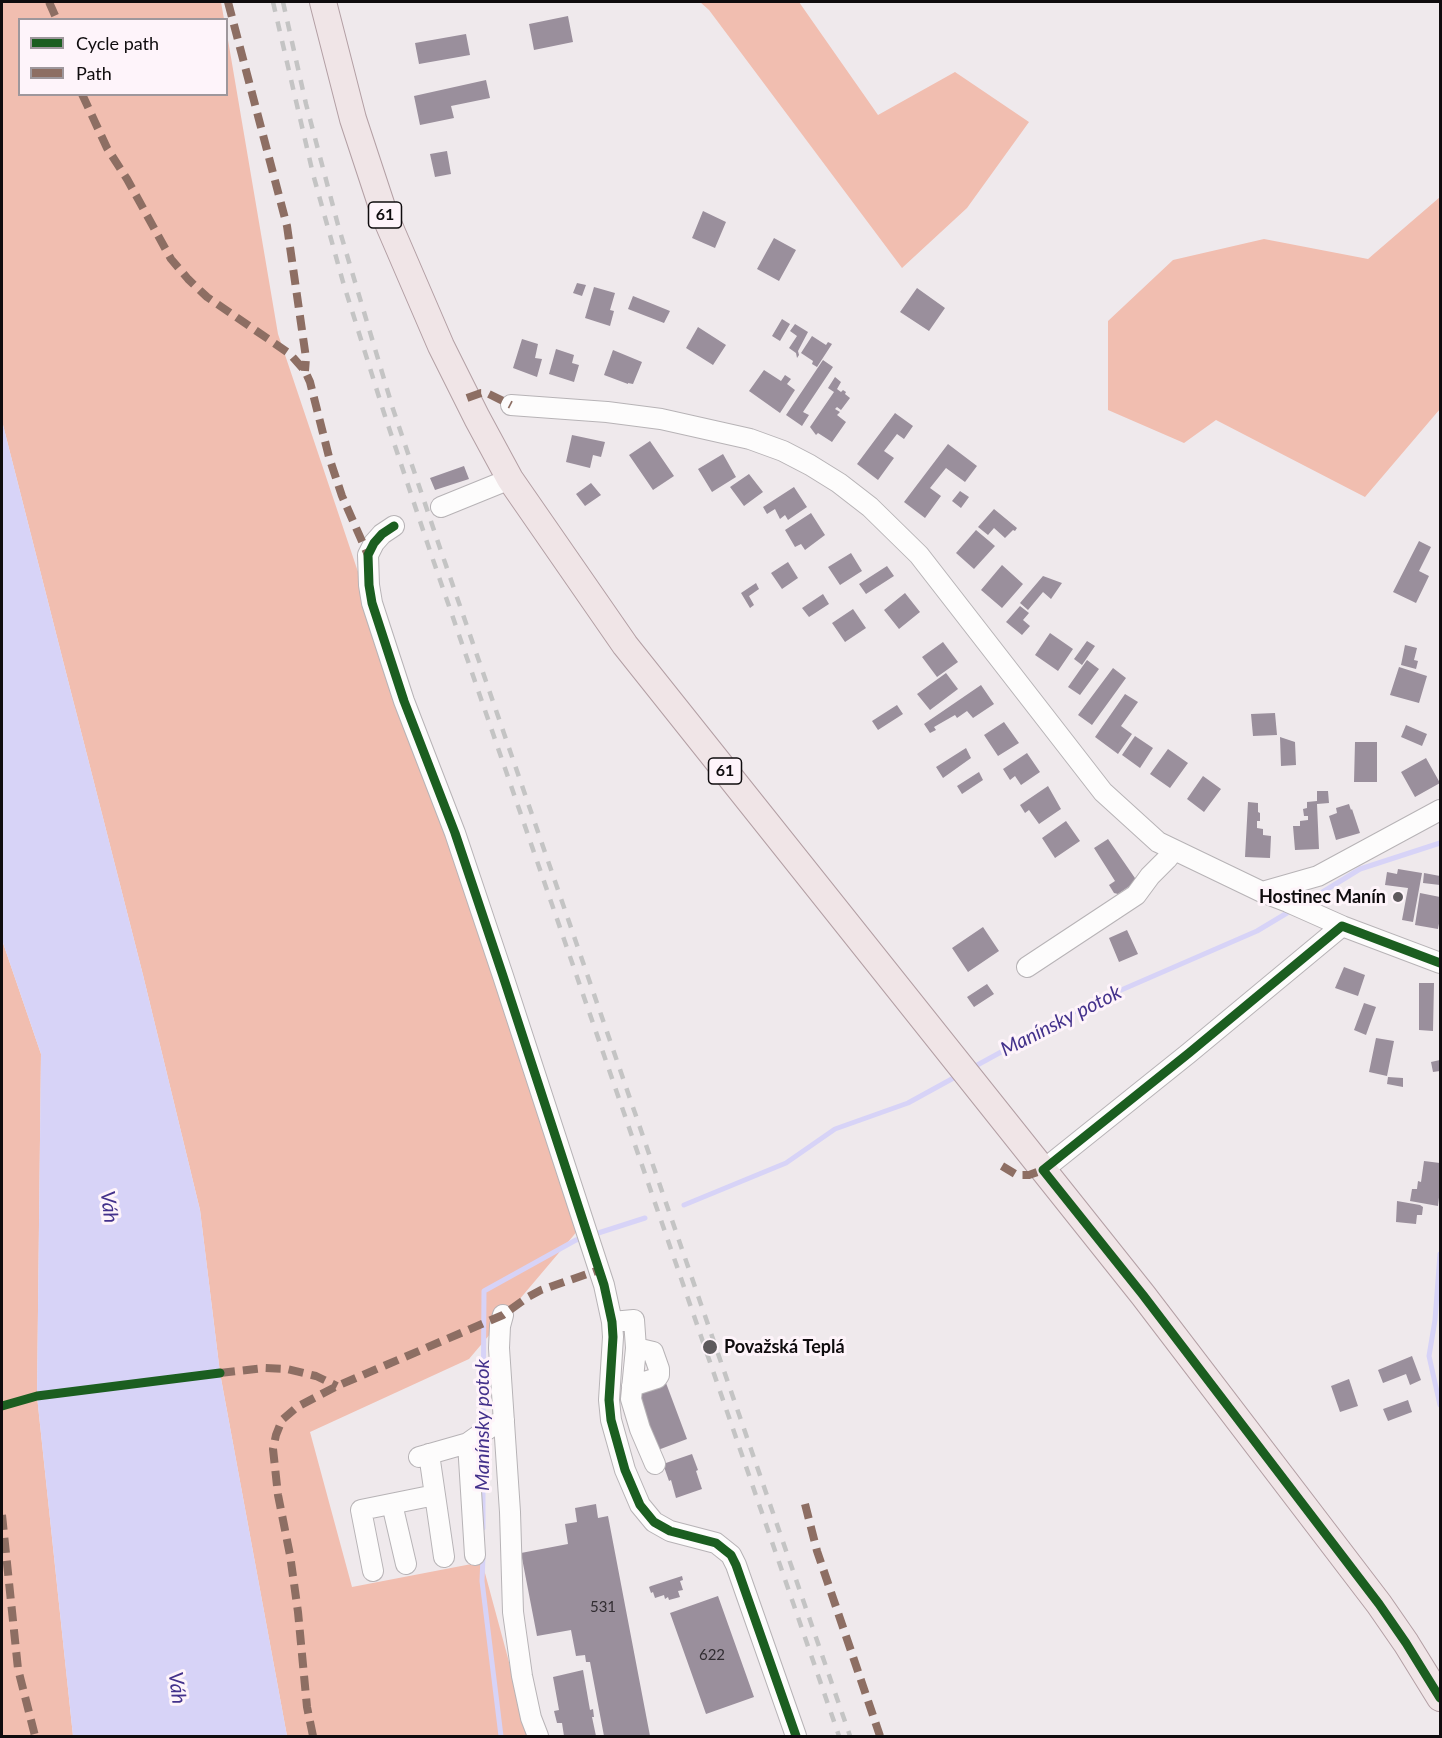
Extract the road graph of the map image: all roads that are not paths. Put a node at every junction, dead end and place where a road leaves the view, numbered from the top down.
1 (322, 2) edge
2 (511, 405) dead end
3 (510, 479) junction
4 (441, 507) dead end
5 (394, 526) dead end
6 (1440, 810) edge
7 (1174, 849) junction
8 (1262, 892) junction
9 (1342, 926) junction
10 (1440, 963) edge
11 (1027, 967) dead end
12 (1043, 1170) junction
13 (503, 1315) dead end
14 (612, 1322) junction
15 (504, 1420) junction
16 (468, 1443) junction
17 (655, 1464) dead end
18 (435, 1495) junction
19 (392, 1504) junction
20 (475, 1555) dead end
21 (444, 1557) dead end
22 (406, 1564) dead end
23 (374, 1571) dead end
24 (1440, 1698) edge
25 (538, 1737) edge
26 (796, 1737) edge

1 - 3 main road, 61
2 - 7 street
3 - 4 street
3 - 12 main road, 61
5 - 14 street
6 - 8 street
7 - 8 street
7 - 11 street
8 - 9 street
9 - 10 street
9 - 12 street
12 - 24 main road, 61
13 - 15 street
14 - 17 street
14 - 26 street
15 - 16 street
15 - 25 street
16 - 18 street
16 - 20 street
18 - 19 street
18 - 21 street
19 - 22 street
19 - 23 street

